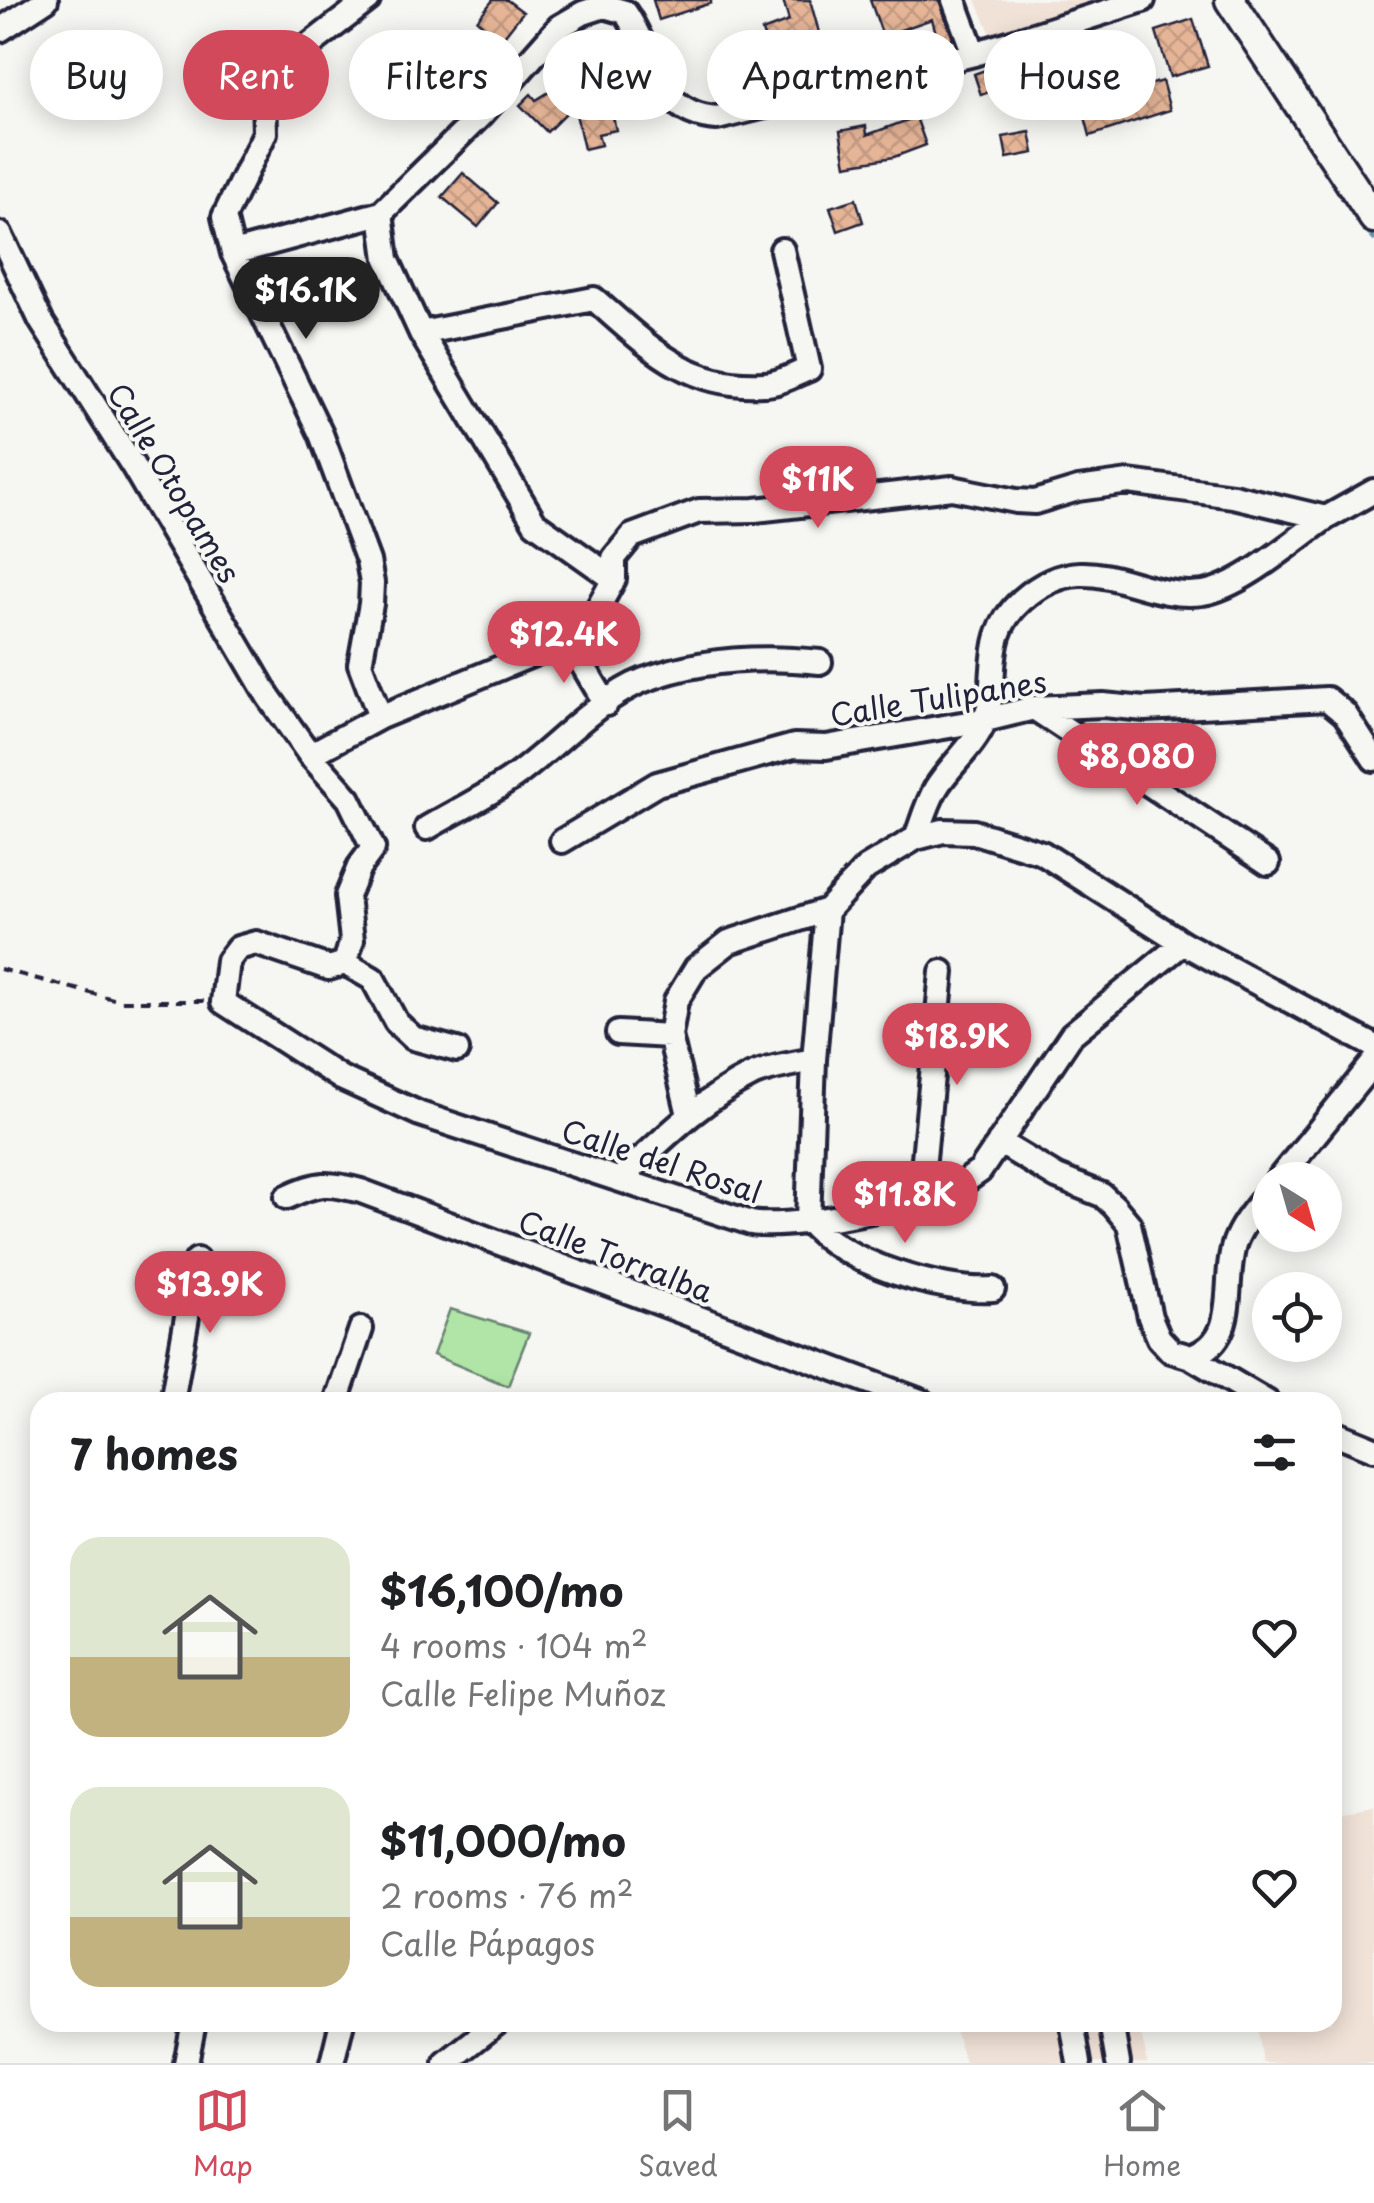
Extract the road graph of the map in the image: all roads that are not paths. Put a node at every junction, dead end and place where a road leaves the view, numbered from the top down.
1 (46, 0) edge
2 (368, 0) edge
3 (954, 0) edge
4 (1143, 0) edge
5 (1230, 0) edge
6 (0, 30) edge
7 (974, 54) junction
8 (380, 213) junction
9 (1373, 216) edge
10 (0, 234) edge
11 (782, 250) dead end
12 (234, 254) junction
13 (421, 333) junction
14 (1374, 491) edge
15 (1326, 518) junction
16 (614, 579) junction
17 (568, 640) junction
18 (820, 662) dead end
19 (606, 704) junction
20 (1034, 708) junction
21 (380, 717) junction
22 (985, 720) junction
23 (310, 755) junction
24 (1374, 759) edge
25 (427, 828) dead end
26 (916, 838) junction
27 (562, 841) dead end
28 (1268, 862) dead end
29 (827, 910) junction
30 (1183, 943) junction
31 (345, 963) junction
32 (942, 972) dead end
33 (618, 1033) dead end
34 (670, 1036) junction
35 (1374, 1046) edge
36 (457, 1050) dead end
37 (814, 1060) junction
38 (1374, 1062) edge
39 (689, 1115) junction
40 (999, 1142) junction
41 (1293, 1162) edge
42 (621, 1178) junction
43 (287, 1196) dead end
44 (920, 1200) junction
45 (1252, 1217) edge
46 (808, 1220) junction
47 (197, 1260) dead end
48 (993, 1289) dead end
49 (362, 1329) dead end
50 (1191, 1358) junction
51 (174, 1392) edge
52 (340, 1392) edge
53 (896, 1392) edge
54 (1250, 1392) edge
55 (1342, 1436) edge
56 (1374, 1449) edge
57 (192, 2032) edge
58 (340, 2032) edge
59 (485, 2032) edge
60 (1074, 2032) edge
61 (1113, 2032) edge
62 (186, 2063) edge
63 (332, 2063) edge
64 (446, 2063) edge
65 (1079, 2063) edge
66 (1118, 2063) edge

1 - 6 street
2 - 12 street
3 - 7 street
4 - 7 street
5 - 9 street
7 - 8 street
8 - 12 street
8 - 13 street
10 - 23 street, Calle Otopames
11 - 13 street
12 - 21 street
13 - 16 street
14 - 15 street
15 - 16 street
15 - 22 street
16 - 17 street
17 - 19 street
17 - 21 street
18 - 19 street
19 - 25 street
20 - 22 street, Calle Tulipanes
20 - 24 street, Calle Tulipanes
20 - 28 street
21 - 23 street
22 - 26 street
22 - 27 street, Calle Tulipanes
23 - 31 street, Calle Otopames
26 - 29 street
26 - 30 street
29 - 34 street
29 - 37 street
30 - 35 street
30 - 40 street, Calle del Rosal
31 - 36 street
31 - 42 street, Calle del Rosal
32 - 44 street
33 - 34 street
34 - 39 street
37 - 39 street
37 - 46 street
38 - 41 street
39 - 42 street
40 - 44 street, Calle del Rosal
40 - 50 street
42 - 46 street, Calle del Rosal
43 - 53 street, Calle Torralba
44 - 46 street, Calle del Rosal
45 - 50 street
46 - 48 street
47 - 51 street
49 - 52 street
50 - 54 street
55 - 56 street
57 - 62 street
58 - 63 street
59 - 64 street
60 - 65 street
61 - 66 street

